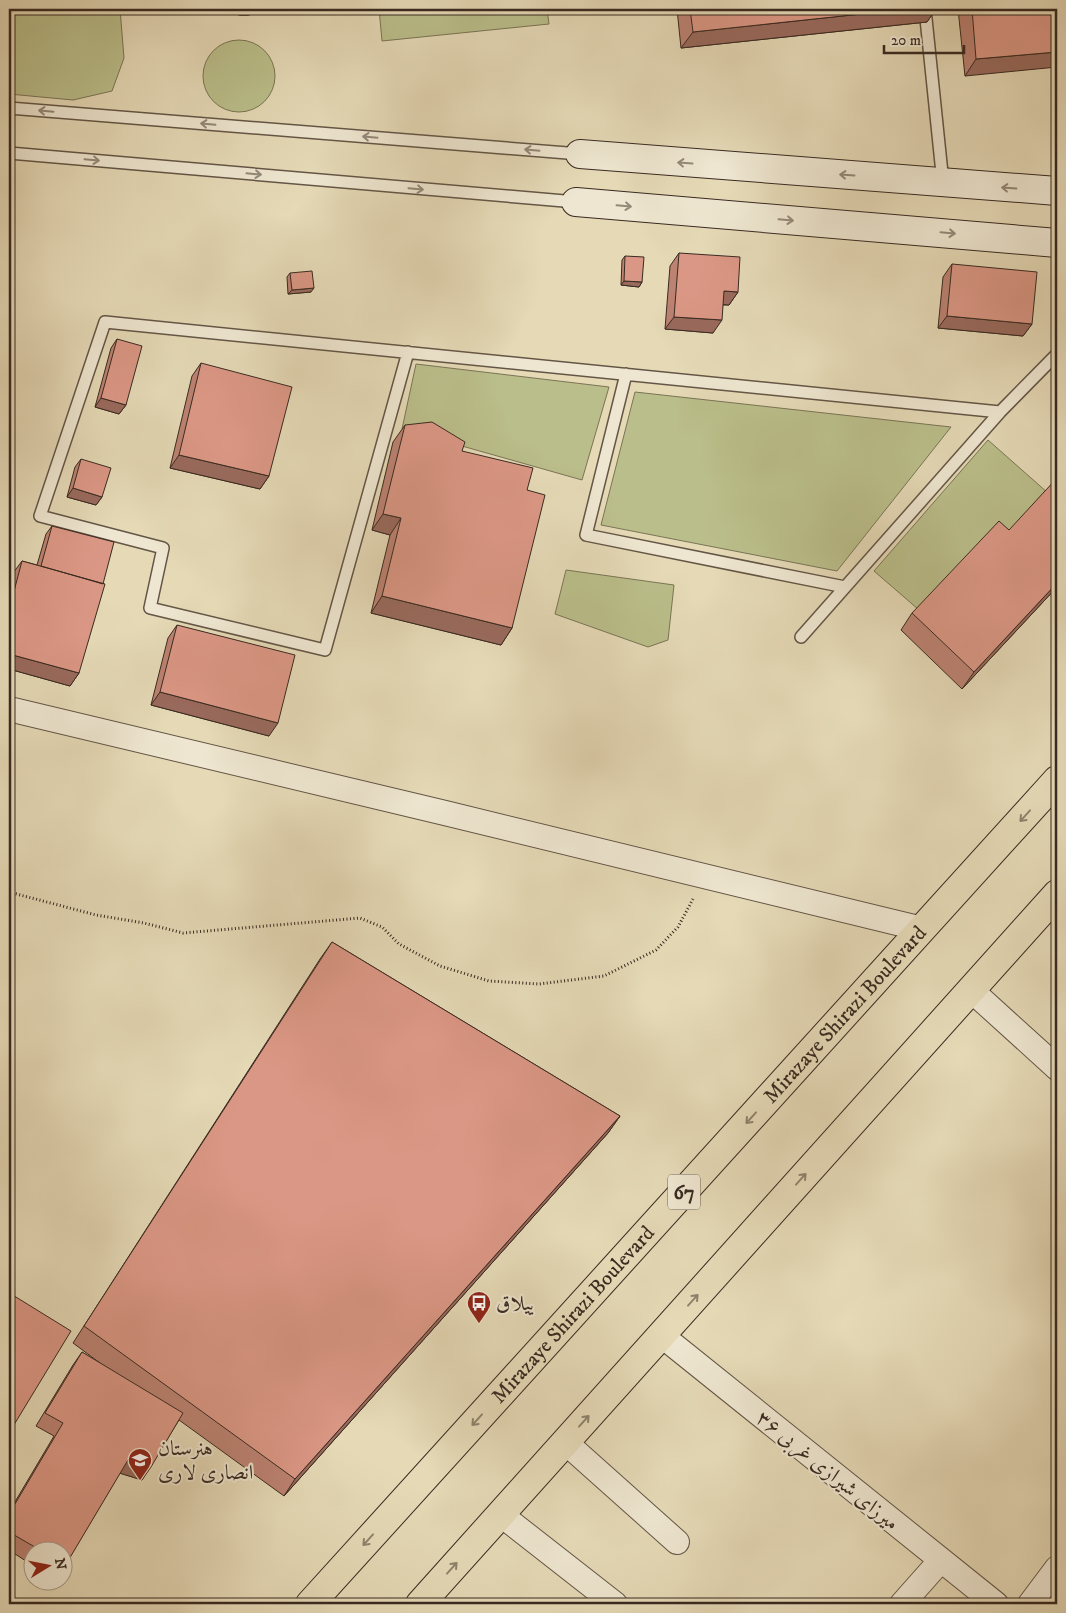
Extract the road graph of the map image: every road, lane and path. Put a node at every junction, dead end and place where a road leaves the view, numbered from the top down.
1 (241, 9) edge
2 (247, 9) edge
3 (926, 9) edge
4 (9, 108) edge
5 (9, 153) edge
6 (580, 154) joint
7 (943, 182) junction
8 (1057, 192) edge
9 (576, 202) joint
10 (1057, 242) edge
11 (408, 352) junction
12 (1057, 354) edge
13 (626, 374) junction
14 (1000, 412) junction
15 (845, 587) junction
16 (801, 637) dead end
17 (9, 709) edge
18 (1057, 780) edge
19 (705, 876) junction
20 (9, 892) edge
21 (1057, 894) edge
22 (922, 929) junction
23 (971, 990) junction
24 (1057, 1068) edge
25 (661, 1335) junction
26 (565, 1442) junction
27 (500, 1514) junction
28 (677, 1542) dead end
29 (941, 1560) junction
30 (1057, 1568) edge
31 (310, 1604) edge
32 (420, 1604) edge
33 (615, 1604) edge
34 (902, 1604) edge
35 (996, 1604) edge
36 (1030, 1604) edge

1 - 2 lane
3 - 7 lane
6 -> 4 lane
5 -> 9 lane
7 -> 6 street
8 -> 7 street
9 -> 10 street
11 - 11 lane
11 - 13 lane
12 - 14 lane
13 - 14 lane
13 - 15 lane
14 - 15 lane
15 - 16 lane
17 - 19 street
18 -> 22 main road, Mirazaye Shirazi Boulevard / 67
19 - 20 path
19 - 22 street
21 - 23 main road
22 -> 31 main road, Mirazaye Shirazi Boulevard / 67
23 - 24 street
25 -> 23 main road
26 -> 25 main road
25 - 29 street, میرزای شیرازی غربی ۳۶
26 - 27 main road
26 - 28 street
32 -> 27 main road
27 - 33 street
29 - 34 street
29 - 35 street, میرزای شیرازی غربی ۳۶
30 - 36 street

